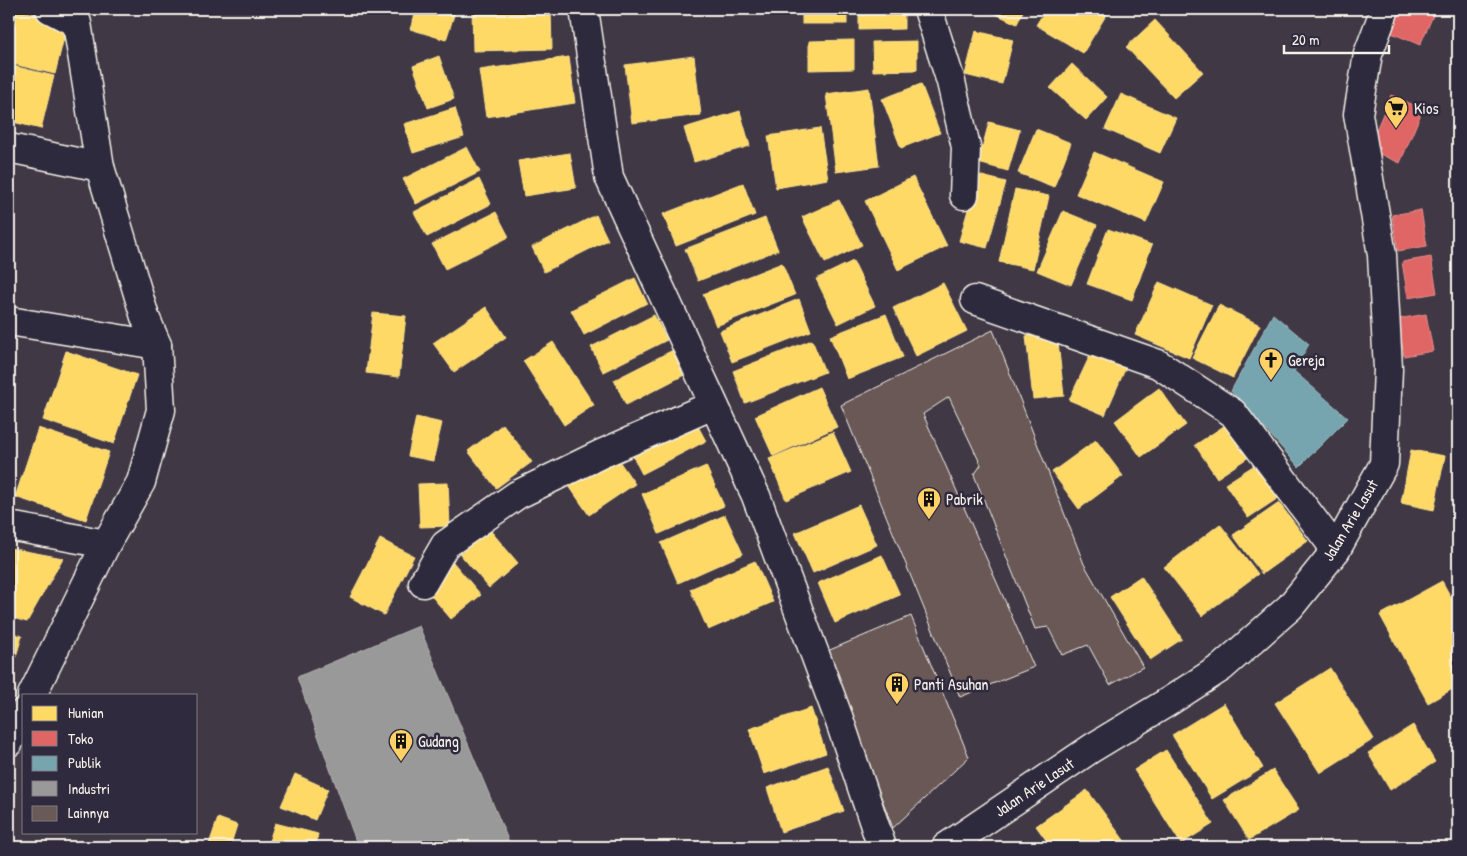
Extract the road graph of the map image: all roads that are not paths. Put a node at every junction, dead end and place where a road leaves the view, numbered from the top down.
1 (50, 9) edge
2 (584, 9) edge
3 (928, 9) edge
4 (1386, 9) edge
5 (9, 148) edge
6 (100, 168) junction
7 (964, 195) dead end
8 (975, 300) dead end
9 (9, 321) edge
10 (157, 345) junction
11 (713, 405) junction
12 (9, 526) edge
13 (106, 544) junction
14 (1336, 550) junction
15 (423, 582) dead end
16 (32, 694) edge
17 (882, 847) edge
18 (946, 847) edge

1 - 6 street
2 - 11 street
3 - 7 street
4 - 14 street, Jalan Arie Lasut
5 - 6 street
6 - 10 street
8 - 14 street
9 - 10 street
10 - 13 street
11 - 15 street
11 - 17 street
12 - 13 street
13 - 16 street
14 - 18 street, Jalan Arie Lasut

